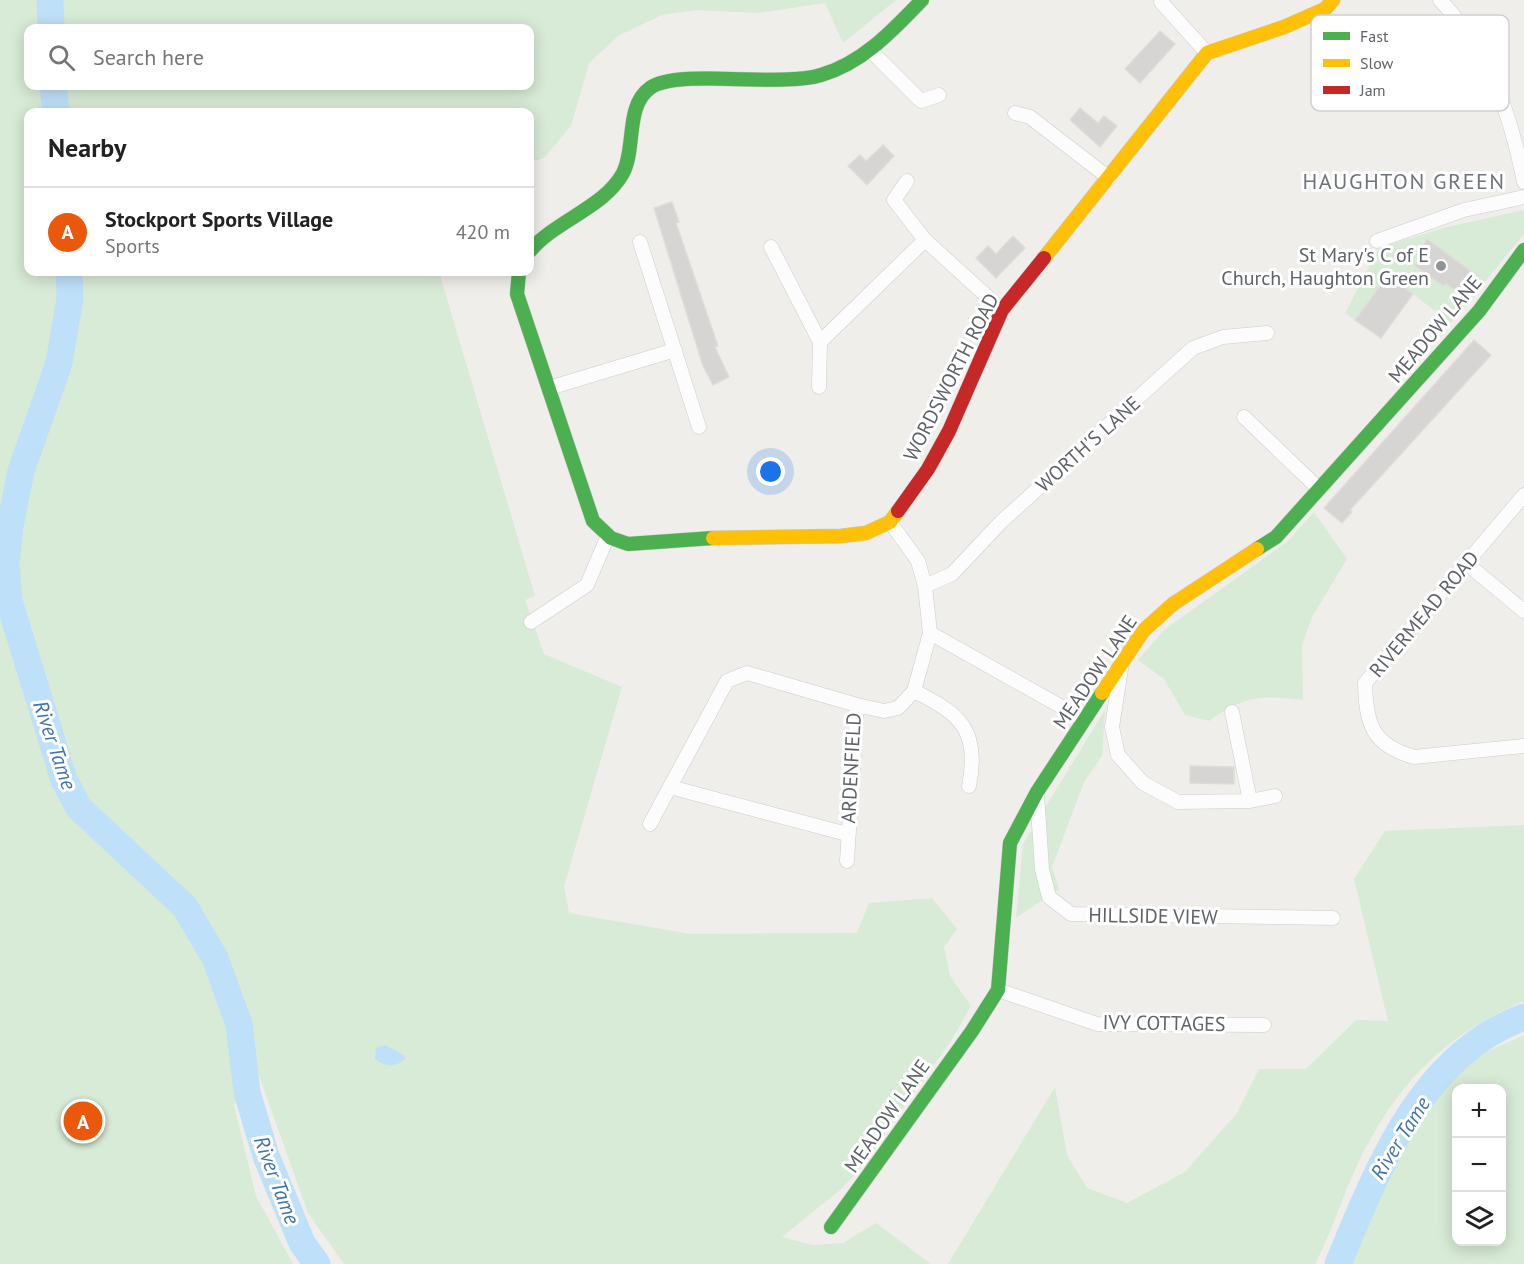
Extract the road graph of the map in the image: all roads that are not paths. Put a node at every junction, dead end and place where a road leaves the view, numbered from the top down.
1 (922, 0) edge
2 (1334, 0) edge
3 (1440, 0) edge
4 (1161, 2) dead end
5 (1311, 15) edge
6 (1311, 15) edge
7 (1455, 15) edge
8 (870, 50) junction
9 (1207, 53) junction
10 (939, 95) dead end
11 (1507, 111) edge
12 (1015, 113) dead end
13 (1109, 178) junction
14 (907, 181) dead end
15 (1524, 182) edge
16 (1524, 197) edge
17 (925, 240) junction
18 (640, 242) dead end
19 (1377, 242) dead end
20 (534, 244) edge
21 (771, 247) dead end
22 (1524, 250) edge
23 (519, 276) edge
24 (1002, 310) junction
25 (1267, 333) dead end
26 (820, 342) junction
27 (675, 350) junction
28 (819, 387) dead end
29 (549, 388) junction
30 (1244, 417) dead end
31 (699, 427) dead end
32 (1319, 489) junction
33 (1524, 495) edge
34 (890, 522) junction
35 (607, 538) junction
36 (1466, 563) junction
37 (925, 586) junction
38 (1524, 610) edge
39 (531, 622) dead end
40 (930, 633) junction
41 (1120, 664) junction
42 (914, 691) junction
43 (857, 705) junction
44 (1232, 712) dead end
45 (1086, 720) junction
46 (1524, 746) edge
47 (969, 786) dead end
48 (670, 787) junction
49 (1037, 792) junction
50 (1275, 796) dead end
51 (1250, 801) junction
52 (650, 824) dead end
53 (847, 834) junction
54 (847, 861) dead end
55 (1333, 918) dead end
56 (998, 990) junction
57 (1264, 1025) dead end
58 (831, 1227) dead end

1 - 8 street
2 - 5 street
3 - 7 street
4 - 9 street
6 - 9 street
8 - 10 street
8 - 20 street
9 - 13 street, WORDSWORTH ROAD
11 - 15 street
12 - 13 street
13 - 24 street, WORDSWORTH ROAD
14 - 17 street
16 - 19 street
17 - 24 street
17 - 26 street
18 - 27 street
21 - 26 street
22 - 32 street, MEADOW LANE
23 - 29 street
24 - 34 street, WORDSWORTH ROAD
25 - 37 street, WORTH'S LANE
26 - 28 street
27 - 29 street
27 - 31 street
29 - 35 street
30 - 32 street
32 - 41 street, MEADOW LANE
33 - 36 street, RIVERMEAD ROAD
34 - 35 street
34 - 37 street
35 - 39 street
36 - 38 street
36 - 46 street, RIVERMEAD ROAD
37 - 40 street
40 - 42 street
40 - 45 street
41 - 45 street, MEADOW LANE
41 - 51 street
42 - 43 street
42 - 47 street
43 - 48 street, ARDENFIELD
43 - 53 street, ARDENFIELD
44 - 51 street
45 - 49 street, MEADOW LANE
48 - 52 street, ARDENFIELD
48 - 53 street, ARDENFIELD
49 - 55 street, HILLSIDE VIEW
49 - 56 street, MEADOW LANE
50 - 51 street
53 - 54 street, ARDENFIELD
56 - 57 street, IVY COTTAGES
56 - 58 street, MEADOW LANE

